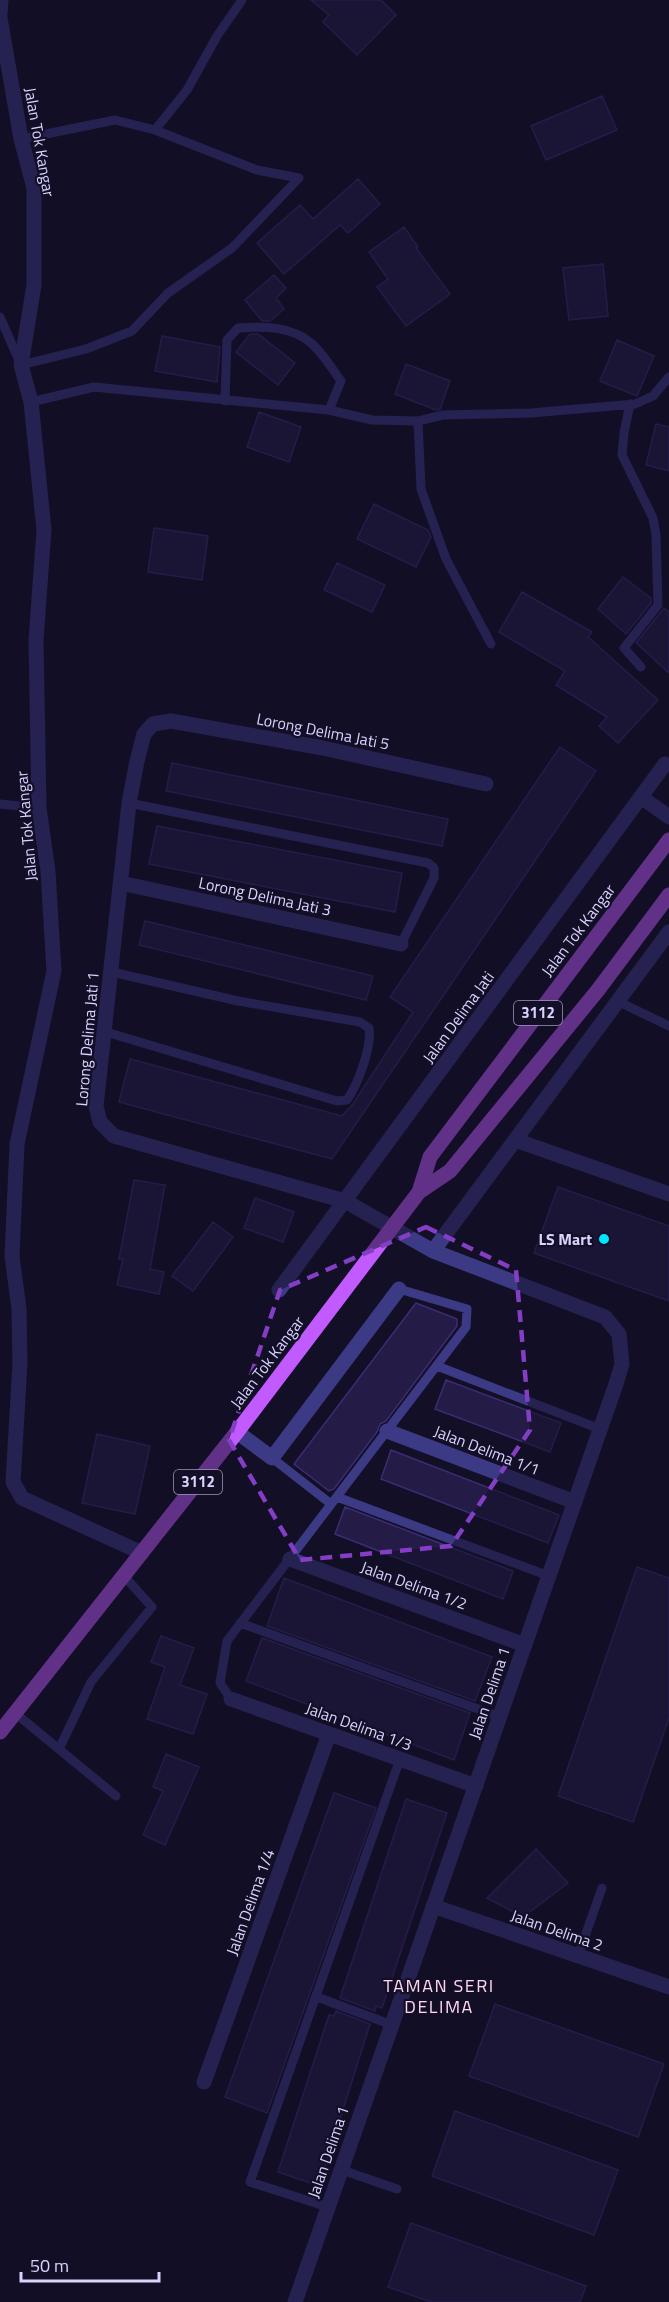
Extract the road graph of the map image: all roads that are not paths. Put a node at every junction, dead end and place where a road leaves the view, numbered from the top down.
1 (1, 0) edge
2 (242, 0) edge
3 (0, 16) edge
4 (156, 130) junction
5 (21, 139) junction
6 (0, 317) edge
7 (21, 365) junction
8 (669, 377) edge
9 (225, 401) junction
10 (31, 402) junction
11 (630, 404) junction
12 (329, 410) junction
13 (418, 422) junction
14 (491, 644) dead end
15 (641, 667) dead end
16 (153, 724) joint
17 (665, 764) dead end
18 (486, 784) dead end
19 (641, 796) junction
20 (129, 803) junction
21 (0, 804) edge
22 (39, 808) junction
23 (669, 817) edge
24 (669, 840) edge
25 (121, 883) junction
26 (669, 895) edge
27 (669, 932) edge
28 (400, 944) joint
29 (112, 972) junction
30 (598, 990) junction
31 (616, 1001) junction
32 (669, 1026) edge
33 (106, 1032) junction
34 (515, 1140) junction
35 (419, 1192) junction
36 (669, 1194) edge
37 (345, 1201) junction
38 (392, 1228) junction
39 (433, 1251) junction
40 (399, 1289) joint
41 (279, 1290) dead end
42 (437, 1366) junction
43 (600, 1429) junction
44 (387, 1431) junction
45 (237, 1432) junction
46 (272, 1458) junction
47 (334, 1501) junction
48 (575, 1502) junction
49 (142, 1553) junction
50 (290, 1558) junction
51 (124, 1576) junction
52 (549, 1576) junction
53 (240, 1623) junction
54 (525, 1645) junction
55 (231, 1699) joint
56 (15, 1713) junction
57 (500, 1717) junction
58 (0, 1732) edge
59 (329, 1734) junction
60 (59, 1749) junction
61 (400, 1759) junction
62 (476, 1786) junction
63 (116, 1796) dead end
64 (602, 1888) dead end
65 (433, 1906) junction
66 (578, 1956) junction
67 (669, 1987) edge
68 (317, 1997) junction
69 (392, 2025) junction
70 (204, 2082) dead end
71 (342, 2170) junction
72 (397, 2189) dead end
73 (328, 2207) junction
74 (295, 2302) edge

1 - 3 street, Jalan Tok Kangar
2 - 4 lane
3 - 5 street, Jalan Tok Kangar
4 - 5 lane
4 - 7 lane
5 - 7 street, Jalan Tok Kangar
6 - 7 lane
7 - 10 street, Jalan Tok Kangar
8 - 11 lane
9 - 10 lane
9 - 12 lane
9 - 12 lane
10 - 22 street, Jalan Tok Kangar
11 - 13 lane
11 - 15 lane
12 - 13 lane
13 - 14 lane
16 - 18 street, Lorong Delima Jati 5
16 - 20 street, Lorong Delima Jati 1
17 - 19 street, Jalan Delima Jati
19 - 23 street
19 - 37 street, Jalan Delima Jati
20 - 25 street, Lorong Delima Jati 1
20 - 28 lane
21 - 22 lane
22 - 49 street, Jalan Tok Kangar
24 - 35 main road, Jalan Tok Kangar / 3112
25 - 28 street, Lorong Delima Jati 3
25 - 29 street, Lorong Delima Jati 1
26 - 30 main road, Jalan Tok Kangar / 3112
27 - 31 street
29 - 33 street, Lorong Delima Jati 1
29 - 33 lane
30 - 31 street
30 - 35 main road, Jalan Tok Kangar / 3112
31 - 32 lane
31 - 34 street
33 - 37 street, Lorong Delima Jati 1
34 - 36 street
34 - 39 street
35 - 38 main road, Jalan Tok Kangar / 3112
37 - 38 street, Lorong Delima Jati 1
37 - 41 street, Jalan Delima Jati
38 - 39 street, Jalan Delima 1
38 - 45 main road, Jalan Tok Kangar / 3112
39 - 43 street, Jalan Delima 1
40 - 42 lane
40 - 46 street
42 - 43 lane
42 - 44 lane
43 - 48 street, Jalan Delima 1
44 - 47 lane
44 - 48 street, Jalan Delima 1/1
45 - 46 street
45 - 49 main road, Jalan Tok Kangar / 3112
46 - 47 lane
47 - 50 lane
47 - 52 lane
48 - 52 street, Jalan Delima 1
49 - 51 main road, Jalan Tok Kangar / 3112
50 - 53 lane
50 - 54 street, Jalan Delima 1/2
51 - 56 main road, Jalan Tok Kangar / 3112
51 - 60 lane
52 - 54 street, Jalan Delima 1
53 - 55 lane
53 - 57 lane
54 - 57 street, Jalan Delima 1
55 - 59 street, Jalan Delima 1/3
56 - 58 main road, Jalan Tok Kangar / 3112
56 - 60 lane
57 - 62 street, Jalan Delima 1
59 - 61 street, Jalan Delima 1/3
59 - 70 street, Jalan Delima 1/4
60 - 63 lane
61 - 62 street, Jalan Delima 1/3
61 - 68 lane
62 - 65 street, Jalan Delima 1
64 - 66 lane
65 - 66 street, Jalan Delima 2
65 - 69 street, Jalan Delima 1
66 - 67 street, Jalan Delima 2
68 - 69 lane
68 - 73 lane
69 - 71 street, Jalan Delima 1
71 - 72 lane
71 - 73 street, Jalan Delima 1
73 - 74 street, Jalan Delima 1

